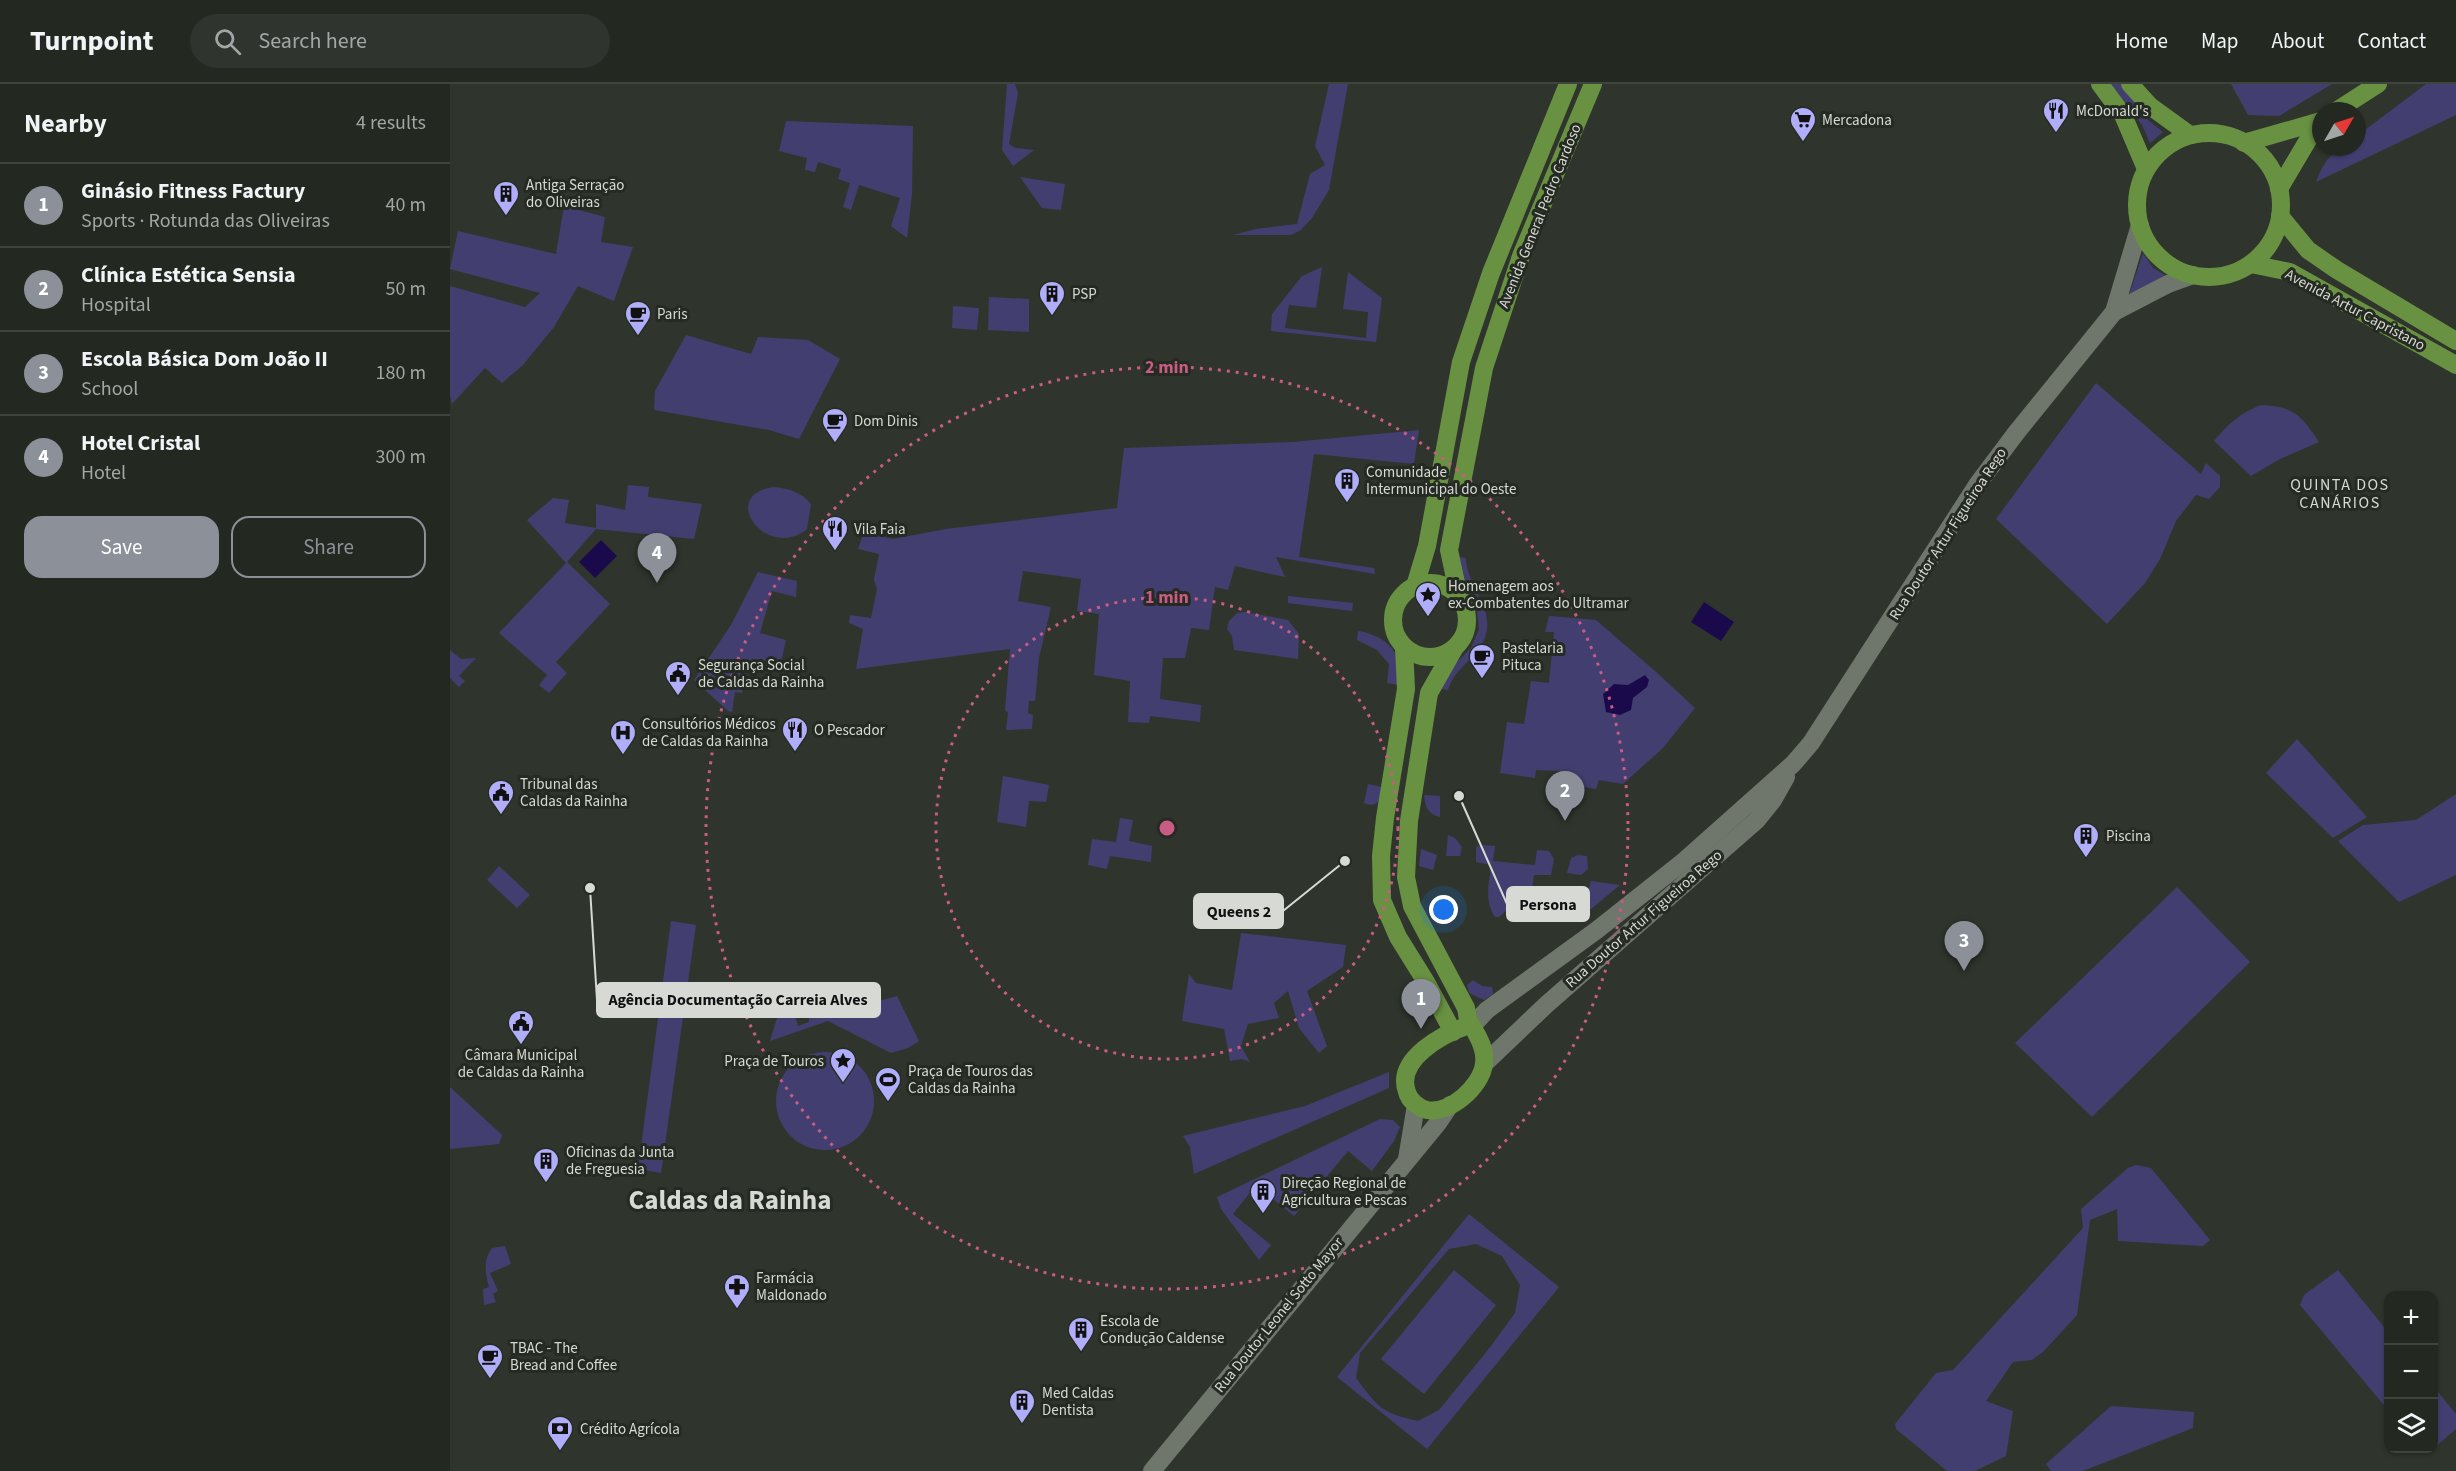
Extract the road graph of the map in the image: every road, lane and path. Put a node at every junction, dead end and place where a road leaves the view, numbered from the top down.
1 (1568, 84) edge
2 (1593, 84) edge
3 (2100, 84) edge
4 (2130, 84) edge
5 (2378, 84) edge
6 (2351, 102) edge
7 (2312, 124) edge
8 (2190, 135) junction
9 (2312, 135) edge
10 (2244, 142) junction
11 (2146, 169) junction
12 (2279, 189) junction
13 (2280, 216) junction
14 (2140, 225) junction
15 (2251, 264) junction
16 (2193, 275) junction
17 (2114, 312) junction
18 (2456, 341) edge
19 (2456, 365) edge
20 (1415, 586) junction
21 (1459, 597) junction
22 (1404, 647) junction
23 (1454, 649) junction
24 (1793, 764) junction
25 (1465, 1028) junction
26 (1484, 1064) junction
27 (1416, 1105) junction
28 (1450, 1105) junction
29 (1407, 1159) junction
30 (1152, 1471) edge

1 - 20 main road, Avenida General Pedro Cardoso
2 - 21 main road, Avenida General Pedro Cardoso
3 - 11 main road
4 - 8 main road
5 - 6 main road
7 - 10 main road
8 - 10 main road
8 - 11 main road
9 - 12 main road
10 - 12 main road
11 - 14 main road
12 - 13 main road
13 - 15 main road
13 - 18 main road, Avenida Artur Capristano
14 - 16 main road
14 - 17 main road, Rua Doutor Artur Figueiroa Rego
15 - 16 main road
15 - 19 main road, Avenida Artur Capristano
16 - 17 main road, Rua Doutor Artur Figueiroa Rego
17 - 24 main road, Rua Doutor Artur Figueiroa Rego
20 - 21 main road
20 - 22 main road
21 - 23 main road
22 - 23 main road
22 - 25 main road
23 - 25 main road
24 - 25 main road, Rua Doutor Artur Figueiroa Rego
24 - 26 main road, Rua Doutor Artur Figueiroa Rego
25 - 26 main road
25 - 27 main road
26 - 28 main road
27 - 28 main road
27 - 29 main road, Rua Doutor Leonel Sotto Mayor
28 - 29 main road, Rua Doutor Leonel Sotto Mayor
29 - 30 main road, Rua Doutor Leonel Sotto Mayor

